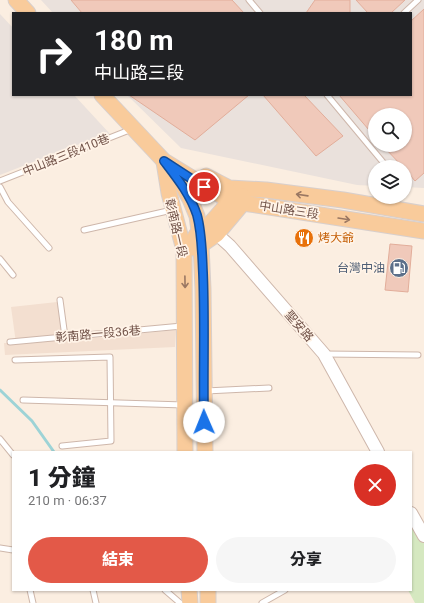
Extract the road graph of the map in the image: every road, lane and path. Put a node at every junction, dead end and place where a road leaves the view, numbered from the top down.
1 (16, 0) edge
2 (249, 0) edge
3 (418, 0) edge
4 (27, 12) edge
5 (259, 12) edge
6 (405, 12) edge
7 (103, 96) edge
8 (328, 96) edge
9 (132, 129) junction
10 (381, 160) edge
11 (164, 161) junction
12 (0, 182) edge
13 (0, 187) edge
14 (236, 195) junction
15 (173, 210) junction
16 (424, 214) edge
17 (84, 230) dead end
18 (205, 230) junction
19 (424, 231) edge
20 (50, 248) dead end
21 (184, 250) junction
22 (0, 259) edge
23 (13, 275) dead end
24 (60, 300) dead end
25 (185, 326) junction
26 (65, 337) junction
27 (10, 342) dead end
28 (324, 354) junction
29 (418, 355) dead end
30 (15, 360) dead end
31 (268, 388) dead end
32 (203, 391) junction
33 (23, 400) dead end
34 (110, 403) junction
35 (185, 405) junction
36 (0, 439) edge
37 (62, 446) dead end
38 (185, 451) edge
39 (205, 451) edge
40 (377, 451) edge
41 (12, 454) edge
42 (412, 515) edge
43 (424, 536) edge
44 (0, 548) edge
45 (12, 550) edge
46 (30, 591) edge
47 (93, 591) edge
48 (166, 591) edge
49 (189, 591) edge
50 (208, 591) edge
51 (283, 591) edge
52 (33, 603) edge
53 (96, 603) edge
54 (180, 603) edge
55 (190, 603) edge
56 (208, 603) edge
57 (262, 603) edge

1 - 4 main road
2 - 5 lane
3 - 6 lane
7 - 9 main road, 中山路三段
8 - 10 lane
9 - 11 main road, 中山路三段
9 - 12 lane, 中山路三段410巷
11 - 14 main road, 中山路三段
11 - 15 main road, 彰南路一段
11 - 18 main road, 彰南路一段
13 - 20 lane
16 -> 14 main road, 中山路三段
14 - 18 main road
14 -> 19 main road, 中山路三段
15 - 17 lane
15 - 21 main road, 彰南路一段
18 - 21 main road
18 - 28 street, 聖安路
18 - 32 main road, 彰南路一段
21 -> 25 main road, 彰南路一段
22 - 23 lane
24 - 26 lane
25 - 26 lane, 彰南路一段36巷
25 - 35 main road, 彰南路一段
26 - 27 lane, 彰南路一段36巷
28 - 29 lane
28 - 40 street, 聖安路
30 - 34 lane
31 - 32 lane
32 - 39 main road, 彰南路一段
33 - 34 lane
34 - 35 lane
34 - 37 lane
35 - 38 main road, 彰南路一段
36 - 41 lane
42 - 43 street
44 - 45 lane
46 - 52 lane
47 - 53 lane
48 - 54 lane
49 - 55 main road
50 - 56 main road
51 - 57 lane

